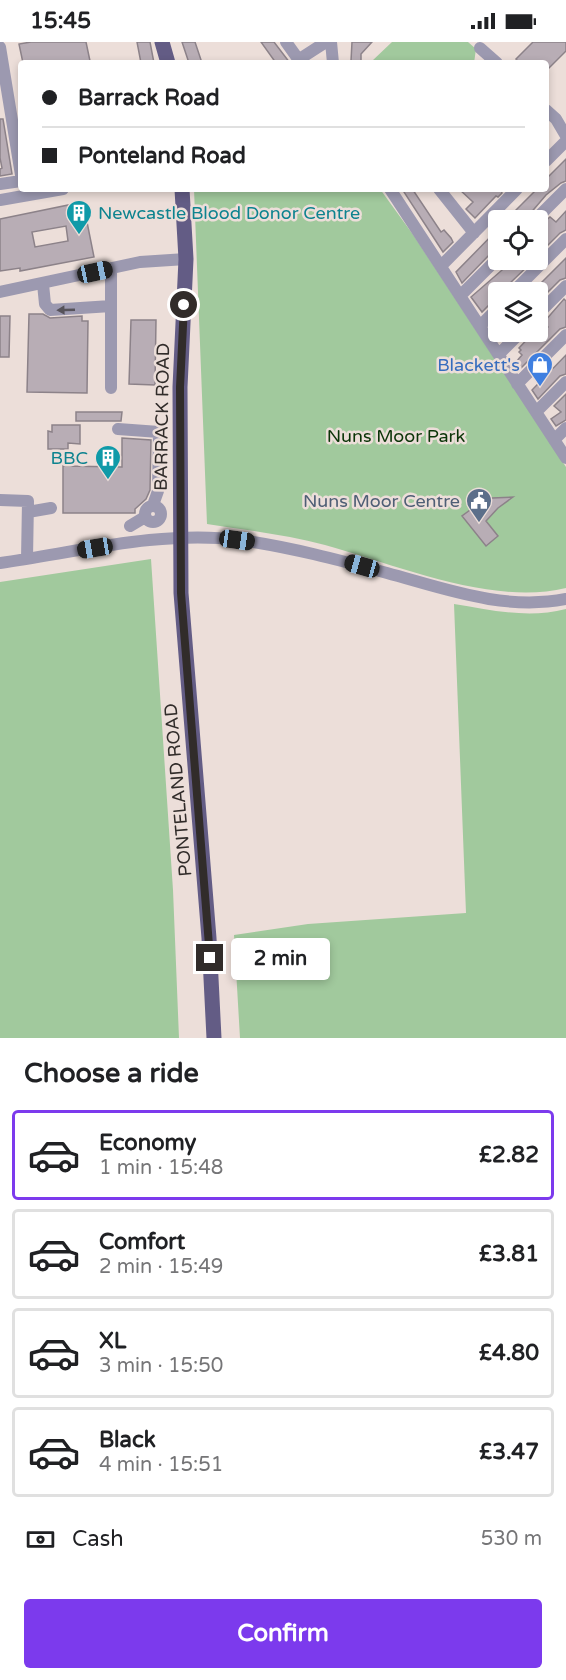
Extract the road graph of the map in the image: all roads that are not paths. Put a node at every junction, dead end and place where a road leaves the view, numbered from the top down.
1 (162, 42) edge
2 (326, 42) edge
3 (331, 42) edge
4 (0, 47) edge
5 (480, 48) dead end
6 (295, 54) edge
7 (167, 60) edge
8 (333, 60) edge
9 (494, 60) edge
10 (16, 110) edge
11 (549, 113) edge
12 (18, 136) edge
13 (566, 136) edge
14 (566, 141) edge
15 (549, 158) edge
16 (18, 181) edge
17 (0, 184) edge
18 (566, 189) edge
19 (46, 192) edge
20 (182, 192) edge
21 (392, 192) edge
22 (441, 192) edge
23 (514, 192) edge
24 (0, 200) edge
25 (545, 210) edge
26 (474, 233) junction
27 (566, 239) edge
28 (186, 259) junction
29 (441, 266) junction
30 (488, 268) edge
31 (111, 269) junction
32 (523, 282) edge
33 (43, 284) junction
34 (566, 286) edge
35 (0, 292) edge
36 (460, 296) junction
37 (548, 304) edge
38 (111, 306) junction
39 (488, 318) edge
40 (480, 326) junction
41 (566, 334) edge
42 (511, 342) edge
43 (499, 354) junction
44 (566, 382) edge
45 (518, 384) junction
46 (111, 388) dead end
47 (536, 412) junction
48 (566, 428) edge
49 (118, 429) dead end
50 (554, 440) junction
51 (566, 458) edge
52 (0, 500) edge
53 (51, 508) dead end
54 (28, 512) junction
55 (130, 526) dead end
56 (180, 538) junction
57 (27, 559) junction
58 (0, 563) edge
59 (566, 599) edge
60 (214, 1038) edge

1 - 7 main road
2 - 6 street
3 - 8 street
4 - 10 street
5 - 9 street
10 - 12 street
11 - 13 street
14 - 15 street
16 - 17 street
18 - 25 street
19 - 24 street
20 - 28 main road, BARRACK ROAD
21 - 29 street
22 - 26 street
23 - 26 street
26 - 29 street
27 - 32 street
28 - 31 street
28 - 56 main road, BARRACK ROAD
29 - 36 street
30 - 36 street
31 - 33 street
31 - 38 street
33 - 35 street
38 -> 33 street
34 - 37 street
36 - 40 street
38 - 46 street
39 - 40 street
40 - 43 street
41 - 45 street
42 - 43 street
43 - 45 street
44 - 47 street
45 - 47 street
47 - 50 street
48 - 50 street
49 - 55 street
50 - 51 street
52 - 54 street
53 - 54 street
54 - 57 street
56 - 57 street
56 - 59 street
56 - 60 main road, PONTELAND ROAD
57 - 58 street

